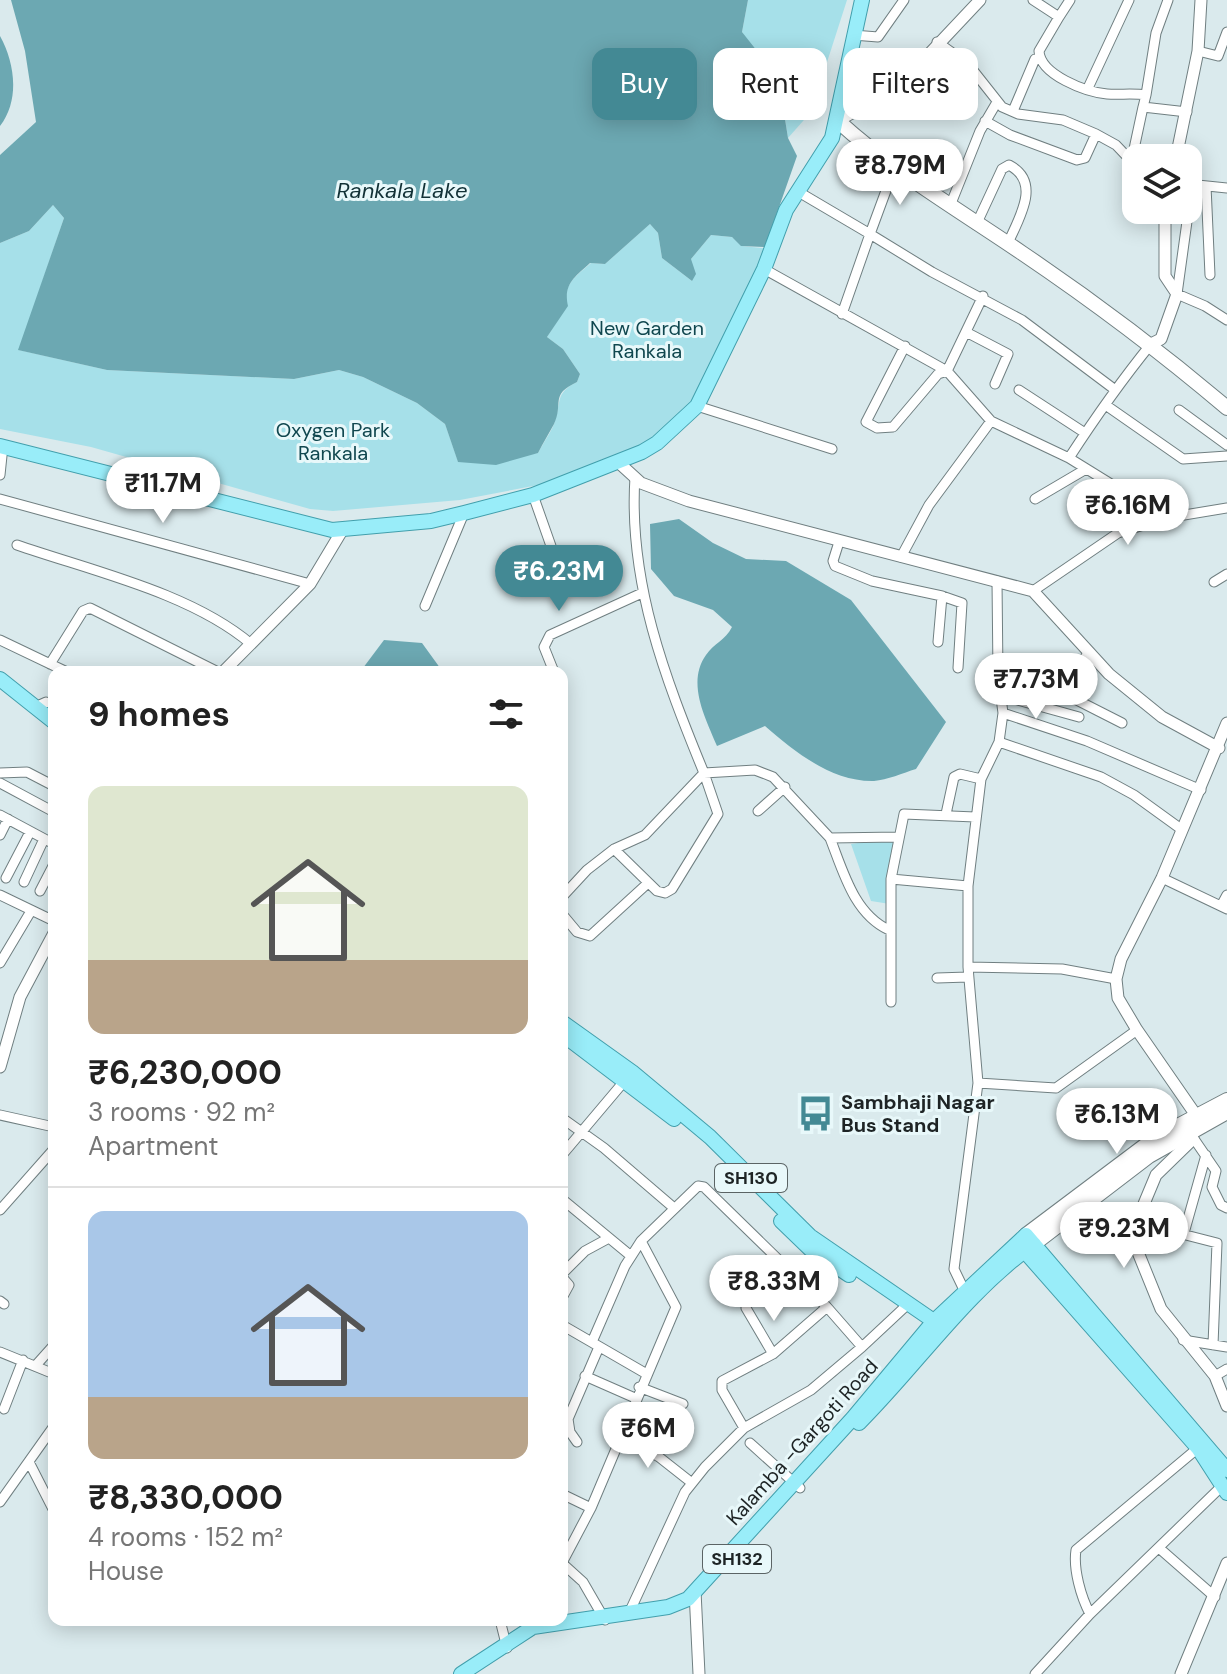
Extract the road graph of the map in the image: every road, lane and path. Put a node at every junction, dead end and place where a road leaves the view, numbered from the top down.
1 (862, 0) edge
2 (904, 0) edge
3 (1033, 0) edge
4 (1070, 0) edge
5 (1129, 0) edge
6 (1168, 0) edge
7 (1201, 0) edge
8 (973, 2) edge
9 (1059, 17) junction
10 (1227, 32) edge
11 (853, 35) junction
12 (937, 42) junction
13 (1198, 51) junction
14 (1223, 58) edge
15 (1035, 59) dead end
16 (1088, 88) junction
17 (1146, 95) junction
18 (997, 102) junction
19 (1143, 107) junction
20 (1013, 111) junction
21 (1187, 112) junction
22 (838, 121) junction
23 (985, 121) junction
24 (1096, 134) junction
25 (1137, 144) edge
26 (1179, 144) edge
27 (1122, 152) edge
28 (894, 169) junction
29 (1202, 186) edge
30 (1206, 186) junction
31 (1227, 188) edge
32 (797, 191) junction
33 (950, 206) junction
34 (1165, 224) edge
35 (1187, 224) edge
36 (976, 225) junction
37 (870, 234) junction
38 (1008, 243) junction
39 (764, 269) junction
40 (1210, 275) dead end
41 (1177, 294) junction
42 (983, 296) junction
43 (842, 314) junction
44 (1227, 320) edge
45 (966, 332) junction
46 (1151, 344) junction
47 (905, 346) junction
48 (947, 371) junction
49 (995, 384) dead end
50 (1114, 389) junction
51 (1019, 390) dead end
52 (697, 406) junction
53 (1107, 406) junction
54 (1227, 408) edge
55 (1179, 410) dead end
56 (991, 421) junction
57 (1085, 433) junction
58 (1227, 445) edge
59 (2, 446) edge
60 (832, 449) dead end
61 (1227, 456) edge
62 (1069, 458) junction
63 (618, 462) junction
64 (1086, 469) junction
65 (0, 475) edge
66 (635, 477) junction
67 (1124, 492) junction
68 (533, 495) junction
69 (0, 499) edge
70 (1035, 499) dead end
71 (1227, 508) edge
72 (464, 513) junction
73 (1166, 518) junction
74 (1136, 527) junction
75 (343, 529) junction
76 (839, 542) junction
77 (17, 545) dead end
78 (551, 546) dead end
79 (901, 557) junction
80 (1227, 574) edge
81 (997, 581) junction
82 (1214, 582) dead end
83 (310, 584) junction
84 (1033, 591) junction
85 (642, 593) junction
86 (942, 596) junction
87 (425, 606) dead end
88 (0, 640) edge
89 (938, 642) dead end
90 (251, 644) junction
91 (1088, 653) junction
92 (50, 664) junction
93 (54, 666) edge
94 (209, 666) edge
95 (227, 666) edge
96 (552, 666) edge
97 (958, 668) dead end
98 (998, 675) junction
99 (0, 679) edge
100 (0, 690) edge
101 (1063, 693) junction
102 (1000, 695) junction
103 (48, 702) edge
104 (35, 707) junction
105 (1003, 713) junction
106 (48, 717) edge
107 (1079, 717) dead end
108 (1122, 723) dead end
109 (1227, 723) edge
110 (48, 727) edge
111 (999, 742) junction
112 (1223, 749) edge
113 (0, 773) edge
114 (704, 773) junction
115 (981, 779) junction
116 (0, 783) edge
117 (48, 783) edge
118 (785, 787) junction
119 (1201, 790) junction
120 (48, 809) edge
121 (758, 811) dead end
122 (946, 814) junction
123 (4, 817) edge
124 (975, 817) junction
125 (1181, 829) junction
126 (30, 832) junction
127 (0, 835) edge
128 (899, 837) junction
129 (830, 838) junction
130 (48, 841) edge
131 (48, 844) edge
132 (614, 849) junction
133 (48, 876) edge
134 (6, 878) dead end
135 (1162, 878) junction
136 (891, 879) junction
137 (24, 882) dead end
138 (648, 883) junction
139 (968, 886) junction
140 (40, 891) dead end
141 (568, 891) edge
142 (1227, 895) edge
143 (3, 896) edge
144 (0, 908) edge
145 (1224, 908) edge
146 (31, 911) junction
147 (48, 918) edge
148 (568, 921) edge
149 (889, 930) junction
150 (48, 942) edge
151 (0, 963) edge
152 (968, 972) junction
153 (937, 978) dead end
154 (1116, 979) junction
155 (891, 1002) dead end
156 (5, 1023) edge
157 (568, 1027) edge
158 (1137, 1030) junction
159 (568, 1038) edge
160 (0, 1067) edge
161 (628, 1076) junction
162 (978, 1083) junction
163 (1227, 1100) edge
164 (1227, 1112) edge
165 (0, 1115) edge
166 (568, 1122) edge
167 (48, 1126) edge
168 (1196, 1128) junction
169 (581, 1130) junction
170 (568, 1147) edge
171 (1206, 1155) junction
172 (48, 1156) edge
173 (1227, 1167) edge
174 (1216, 1171) junction
175 (568, 1204) edge
176 (674, 1208) junction
177 (1227, 1208) edge
178 (0, 1210) edge
179 (1135, 1222) junction
180 (1184, 1233) junction
181 (609, 1238) junction
182 (641, 1241) junction
183 (1025, 1243) junction
184 (631, 1256) junction
185 (568, 1269) edge
186 (1215, 1289) junction
187 (1227, 1290) edge
188 (966, 1295) junction
189 (827, 1307) junction
190 (746, 1308) dead end
191 (904, 1308) junction
192 (937, 1328) junction
193 (568, 1329) edge
194 (1183, 1340) junction
195 (595, 1345) junction
196 (1213, 1345) junction
197 (862, 1347) junction
198 (1227, 1347) edge
199 (0, 1352) edge
200 (48, 1352) edge
201 (773, 1354) junction
202 (23, 1360) junction
203 (37, 1364) junction
204 (1227, 1369) edge
205 (48, 1370) edge
206 (645, 1373) junction
207 (585, 1376) junction
208 (1215, 1376) junction
209 (639, 1387) junction
210 (635, 1398) junction
211 (683, 1404) dead end
212 (1227, 1406) edge
213 (2, 1407) edge
214 (568, 1418) edge
215 (0, 1421) edge
216 (744, 1428) junction
217 (568, 1429) edge
218 (48, 1435) edge
219 (620, 1436) junction
220 (577, 1442) dead end
221 (750, 1443) dead end
222 (1198, 1448) junction
223 (29, 1462) junction
224 (1227, 1470) edge
225 (692, 1483) junction
226 (796, 1485) junction
227 (1225, 1490) edge
228 (568, 1497) edge
229 (48, 1499) edge
230 (0, 1502) edge
231 (591, 1508) junction
232 (1159, 1548) junction
233 (568, 1552) edge
234 (1227, 1563) edge
235 (568, 1568) edge
236 (1215, 1597) junction
237 (695, 1598) junction
238 (629, 1613) junction
239 (1090, 1614) junction
240 (604, 1618) junction
241 (501, 1626) edge
242 (506, 1646) junction
243 (461, 1674) edge
244 (471, 1674) edge
245 (699, 1674) edge
246 (1035, 1674) edge
247 (1181, 1674) edge

1 - 11 main road
2 - 11 street
3 - 9 street
4 - 9 street
5 - 16 street
6 - 17 street
7 - 13 street
8 - 12 street
9 - 16 street
10 - 14 street
11 - 22 main road
12 - 18 street
12 - 22 street
13 - 14 street
13 - 21 street
15 - 20 street
16 - 17 street
17 - 19 street
18 - 20 street
18 - 23 street
19 - 21 street
19 - 25 street
20 - 24 street
21 - 26 street
22 - 28 main road
22 - 32 main road
23 - 24 street
23 - 33 street
24 - 27 street
28 - 33 main road
28 - 37 street
29 - 30 street
30 - 31 street
30 - 40 street
32 - 37 street
32 - 39 main road
33 - 36 main road
34 - 41 street
35 - 41 street
36 - 38 main road
36 - 38 street
37 - 42 street
37 - 43 street
38 - 46 main road
39 - 43 street
39 - 52 main road
41 - 44 street
41 - 46 street
42 - 45 street
42 - 50 street
43 - 47 street
45 - 48 street
45 - 49 street
46 - 50 street
46 - 54 main road
47 - 48 street
47 - 48 street
48 - 56 street
50 - 53 street
51 - 57 street
52 - 60 street
52 - 63 main road
53 - 57 street
53 - 61 street
55 - 58 street
56 - 62 street
56 - 79 street
57 - 62 street
59 - 65 street
59 - 75 main road
62 - 64 street
63 - 66 street
63 - 68 main road
64 - 67 street
64 - 70 street
66 - 76 street
66 - 85 street
67 - 73 street
67 - 74 street
68 - 72 main road
68 - 78 street
69 - 83 street
71 - 73 street
72 - 75 main road
72 - 87 street
73 - 74 street
74 - 84 street
75 - 83 street
76 - 79 street
76 - 86 street
77 - 90 street
79 - 81 street
80 - 82 street
81 - 84 street
81 - 98 street
83 - 90 street
84 - 91 street
85 - 96 street
85 - 114 street
86 - 89 street
86 - 97 street
88 - 92 street
90 - 95 street
91 - 101 street
91 - 112 street
92 - 93 street
92 - 94 street
98 - 101 street
98 - 102 street
99 - 104 main road
100 - 110 main road
101 - 108 street
102 - 105 street
102 - 107 street
103 - 104 street
104 - 106 main road
105 - 111 street
105 - 119 street
109 - 112 street
111 - 115 street
111 - 125 street
112 - 119 street
113 - 117 street
114 - 118 street
114 - 132 street
114 - 138 street
115 - 122 street
115 - 124 street
116 - 120 street
118 - 121 street
118 - 129 street
119 - 125 street
122 - 124 street
122 - 128 street
123 - 126 street
123 - 127 street
124 - 139 street
125 - 135 street
126 - 130 street
126 - 134 street
128 - 129 street
128 - 136 street
129 - 149 street
131 - 137 street
132 - 138 street
132 - 141 street
133 - 140 street
135 - 145 street
135 - 154 street
136 - 139 street
136 - 149 street
138 - 148 street
139 - 152 street
142 - 145 street
143 - 144 street
143 - 146 street
146 - 147 street
146 - 151 street
149 - 155 street
150 - 156 street
152 - 153 street
152 - 154 street
152 - 162 street
154 - 158 street
156 - 160 street
157 - 161 main road, SH130
158 - 162 street
158 - 168 street
159 - 161 main road, SH130
161 - 169 street
161 - 191 main road, SH130
162 - 188 street
163 - 168 main road
164 - 168 main road
165 - 167 street
166 - 169 street
168 - 171 street
168 - 179 street
168 - 183 main road
169 - 170 street
169 - 176 street
171 - 174 street
171 - 180 street
172 - 178 street
173 - 174 street
174 - 177 street
175 - 181 street
176 - 182 street
176 - 189 street
179 - 180 street
179 - 194 street
180 - 186 street
181 - 184 street
181 - 185 street
182 - 184 street
182 - 206 street
183 - 188 main road
183 - 222 main road
183 - 224 main road
184 - 195 street
186 - 187 street
186 - 196 street
188 - 192 main road
189 - 197 street
189 - 201 street
190 - 201 street
191 - 192 main road, SH130
191 - 197 street
192 - 226 main road, SH132
193 - 195 street
194 - 196 street
194 - 208 street
195 - 206 street
195 - 207 street
196 - 198 street
197 - 216 street
199 - 202 street
200 - 203 street
201 - 216 street
202 - 203 street
202 - 213 street
203 - 205 street
204 - 208 street
206 - 209 street
207 - 210 street
207 - 214 street
208 - 212 street
209 - 210 street
209 - 211 street
210 - 219 street
213 - 215 street
216 - 225 street
217 - 220 street
218 - 223 street
219 - 225 street
219 - 231 street
221 - 226 street
222 - 227 main road
222 - 239 street
223 - 229 street
223 - 230 street
225 - 238 street
226 - 237 main road, SH132
227 - 232 street
228 - 231 street
231 - 233 street
232 - 236 street
232 - 239 street
234 - 236 street
235 - 240 street
236 - 247 street
237 - 238 main road
237 - 240 main road
237 - 245 street
238 - 240 main road
239 - 246 street
240 - 242 main road
241 - 242 street
242 - 243 main road
242 - 244 main road

